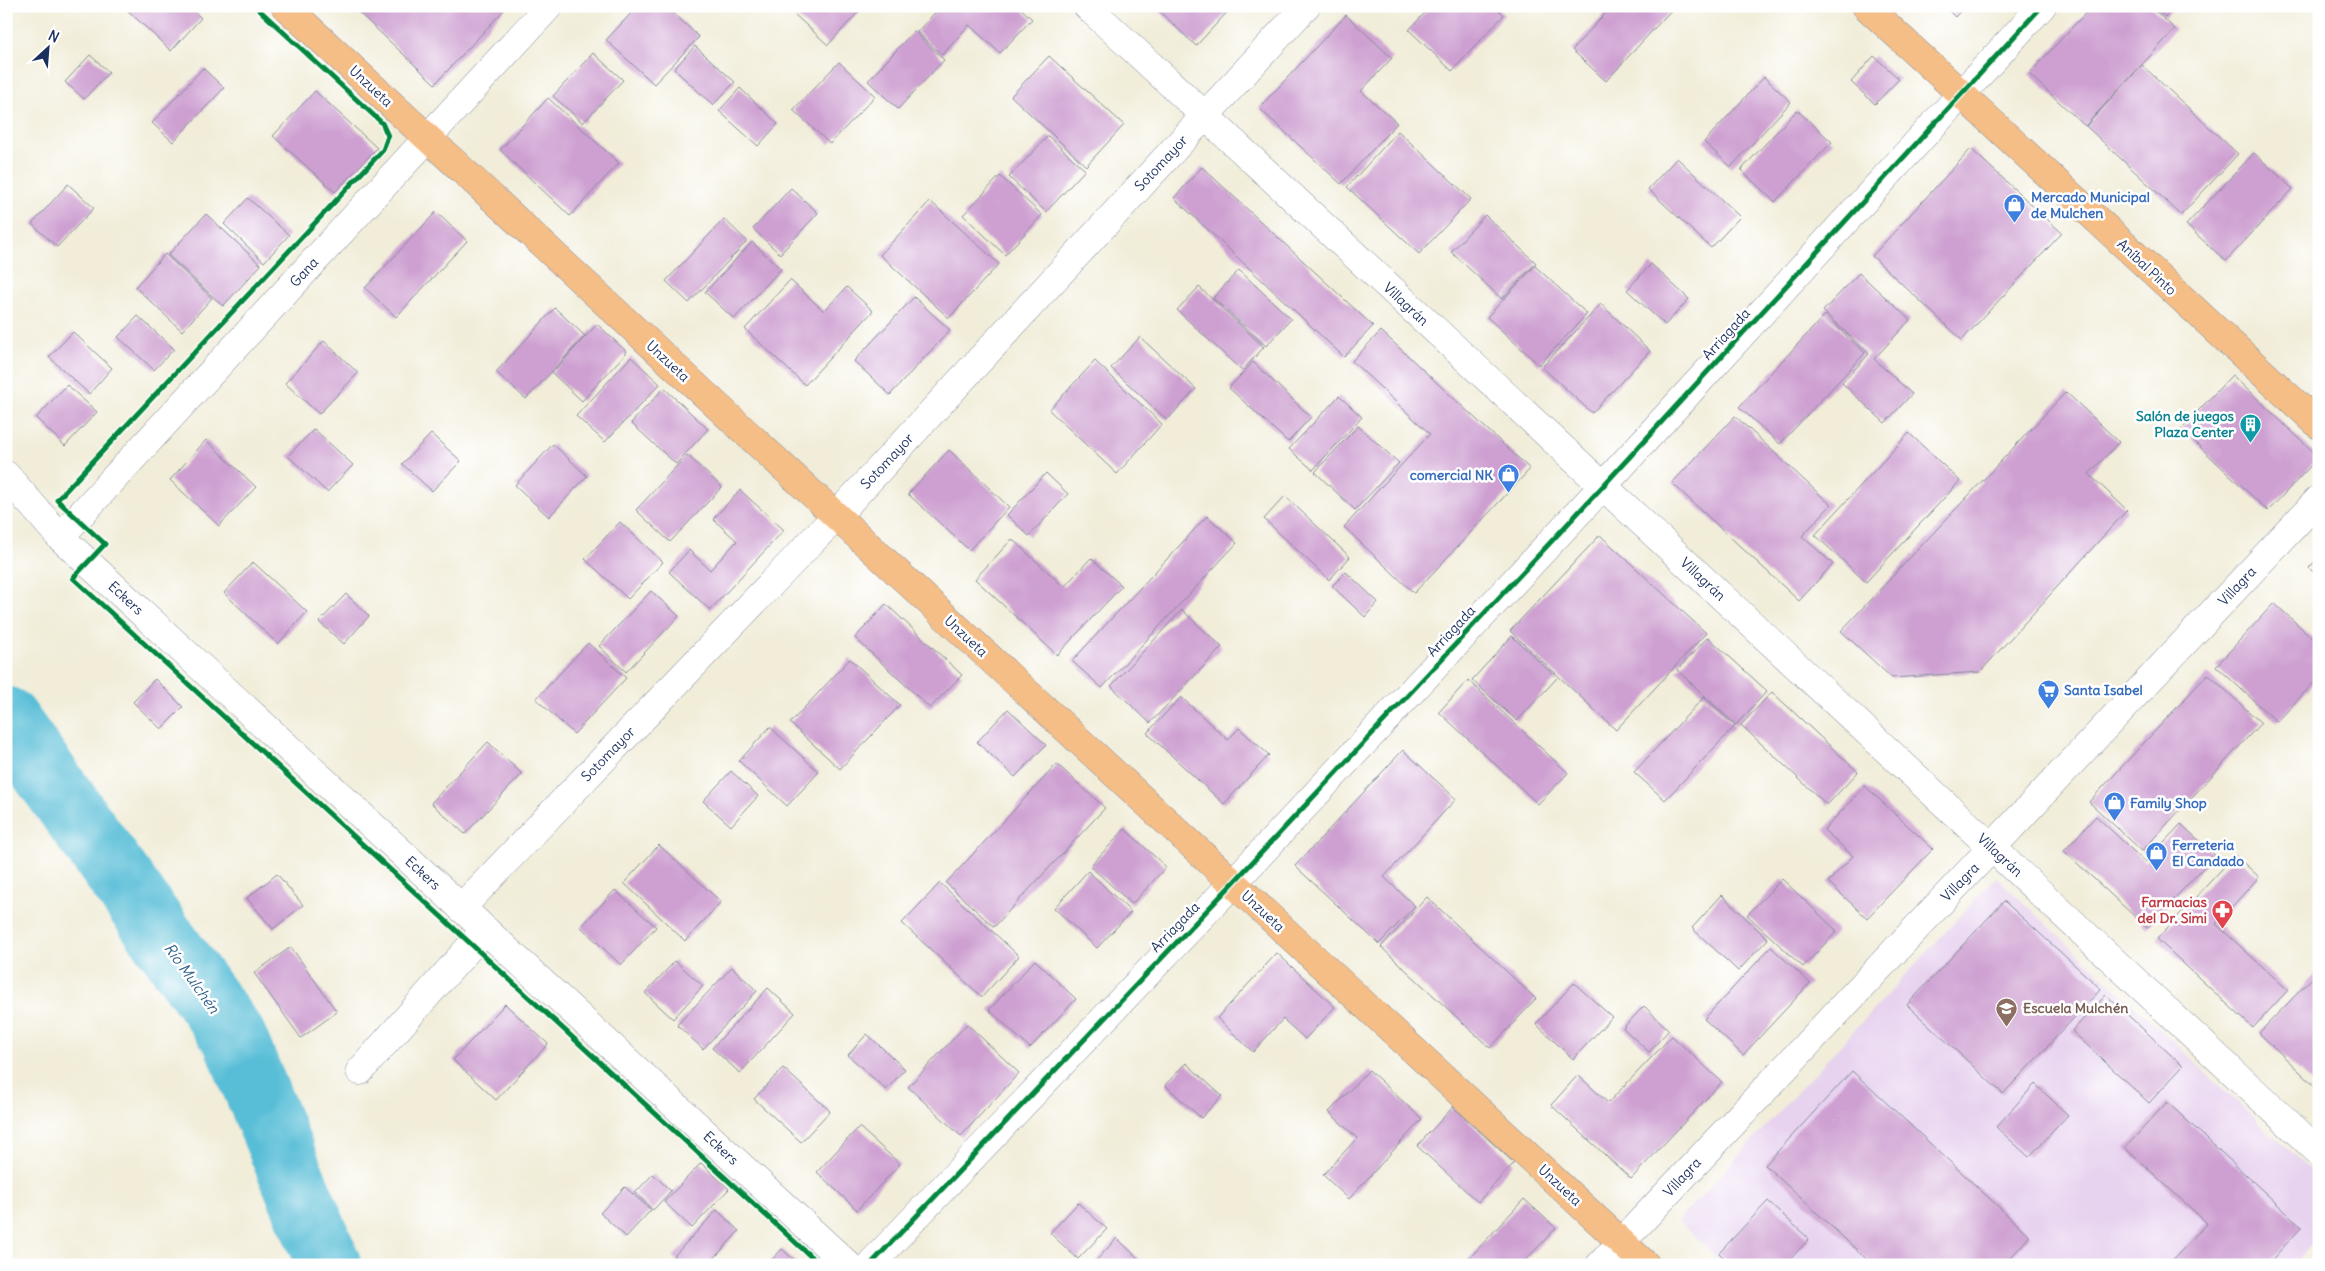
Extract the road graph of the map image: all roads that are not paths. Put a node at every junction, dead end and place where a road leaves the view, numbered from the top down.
1 (285, 6) edge
2 (549, 6) edge
3 (1087, 6) edge
4 (1306, 6) edge
5 (1866, 6) edge
6 (2042, 6) edge
7 (1961, 94) junction
8 (1204, 117) junction
9 (428, 138) junction
10 (2319, 425) edge
11 (6, 475) edge
12 (1603, 486) junction
13 (2319, 498) edge
14 (836, 516) junction
15 (60, 537) junction
16 (1992, 848) junction
17 (1233, 883) junction
18 (461, 908) junction
19 (485, 930) junction
20 (360, 1071) dead end
21 (2319, 1152) edge
22 (1621, 1242) junction
23 (848, 1265) edge
24 (870, 1265) edge
25 (1600, 1265) edge
26 (1646, 1265) edge

1 - 9 main road, Unzueta
2 - 9 street, Gana
3 - 8 street, Villagrán
4 - 8 street, Sotomayor
5 - 7 main road, Aníbal Pinto
6 - 7 street, Arriagada
7 - 10 main road, Aníbal Pinto
7 - 12 street, Arriagada
8 - 12 street, Villagrán
8 - 14 street, Sotomayor
9 - 14 main road, Unzueta
9 - 15 street, Gana
11 - 15 street, Eckers
12 - 16 street, Villagrán
12 - 17 street, Arriagada
13 - 16 street, Villagra
14 - 17 main road, Unzueta
14 - 18 street, Sotomayor
15 - 18 street, Eckers
16 - 21 street, Villagrán
16 - 22 street, Villagra
17 - 22 main road, Unzueta
17 - 24 street, Arriagada
18 - 19 street, Eckers
19 - 20 street
19 - 23 street, Eckers
22 - 25 street, Villagra
22 - 26 main road, Unzueta

